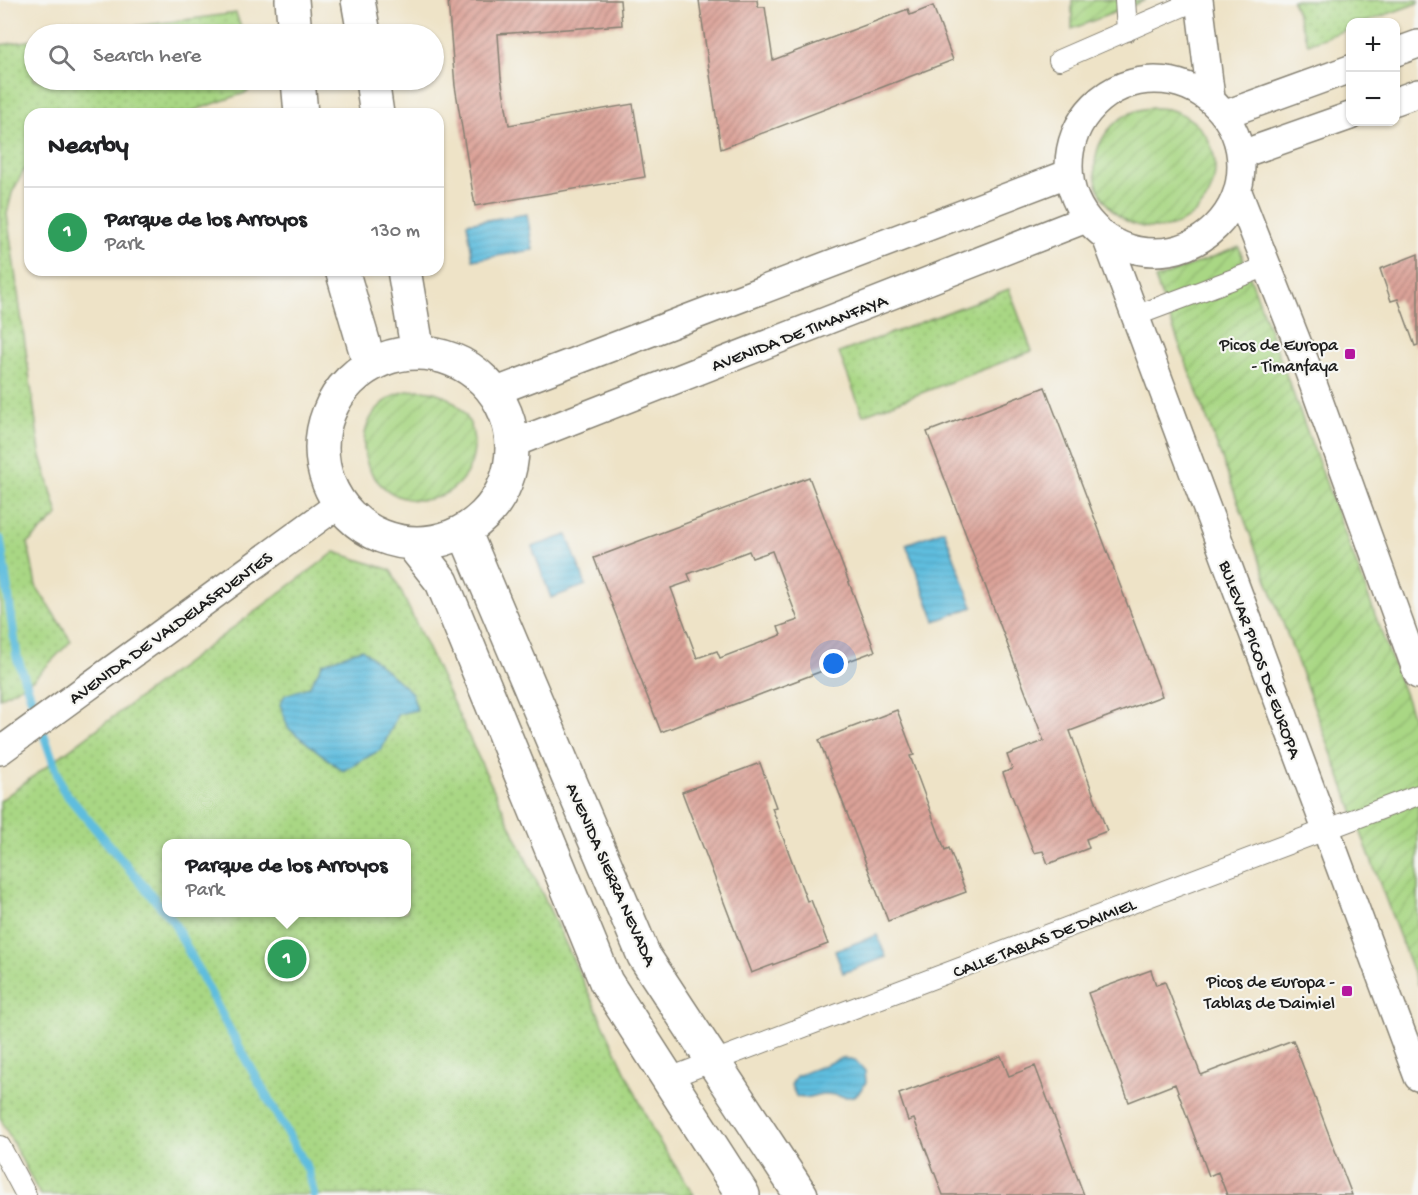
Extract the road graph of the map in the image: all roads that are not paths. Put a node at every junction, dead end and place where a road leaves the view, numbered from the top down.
1 (292, 0) edge
2 (358, 0) edge
3 (1125, 0) edge
4 (1198, 0) edge
5 (294, 24) edge
6 (362, 24) edge
7 (1127, 31) junction
8 (1418, 44) edge
9 (1400, 50) edge
10 (1059, 60) dead end
11 (1346, 70) edge
12 (299, 90) edge
13 (373, 90) edge
14 (1418, 93) edge
15 (1400, 99) edge
16 (1219, 106) junction
17 (300, 108) edge
18 (376, 108) edge
19 (1346, 117) edge
20 (1242, 154) junction
21 (1067, 174) junction
22 (1238, 192) junction
23 (1086, 219) junction
24 (1107, 240) junction
25 (1268, 266) junction
26 (344, 276) edge
27 (405, 276) edge
28 (1135, 316) junction
29 (418, 353) junction
30 (370, 365) junction
31 (494, 392) junction
32 (512, 444) junction
33 (339, 504) junction
34 (464, 531) junction
35 (412, 544) junction
36 (1418, 675) edge
37 (0, 751) edge
38 (1418, 795) edge
39 (1324, 830) junction
40 (714, 1061) junction
41 (1418, 1077) edge
42 (669, 1078) junction
43 (0, 1146) edge
44 (26, 1195) edge
45 (743, 1195) edge
46 (801, 1195) edge

1 - 5 main road
2 - 6 main road
3 - 7 street
4 - 7 street
4 - 16 street
7 - 10 street
8 - 9 street
11 - 16 street
12 - 17 main road
13 - 18 main road
14 - 15 street
16 - 20 street
16 - 21 street
19 - 20 street
20 - 22 street
21 - 23 street
21 - 31 street
22 - 24 street
22 - 25 street
23 - 24 street
23 - 32 street, AVENIDA DE TIMANFAYA
24 - 28 street, BULEVAR PICOS DE EUROPA
25 - 28 street
25 - 36 street
26 - 30 main road
27 - 29 main road
28 - 39 street, BULEVAR PICOS DE EUROPA
29 - 30 main road
29 - 31 main road
30 - 33 main road
31 - 32 main road
32 - 34 main road
33 - 35 main road
33 - 37 street, AVENIDA DE VALDELASFUENTES
34 - 35 main road
34 - 40 main road, AVENIDA SIERRA NEVADA
35 - 42 main road
38 - 39 street, CALLE TABLAS DE DAIMIEL
39 - 40 street, CALLE TABLAS DE DAIMIEL
39 - 41 street, BULEVAR PICOS DE EUROPA
40 - 42 street, CALLE TABLAS DE DAIMIEL
40 - 46 main road, AVENIDA SIERRA NEVADA
42 - 45 main road
43 - 44 street

